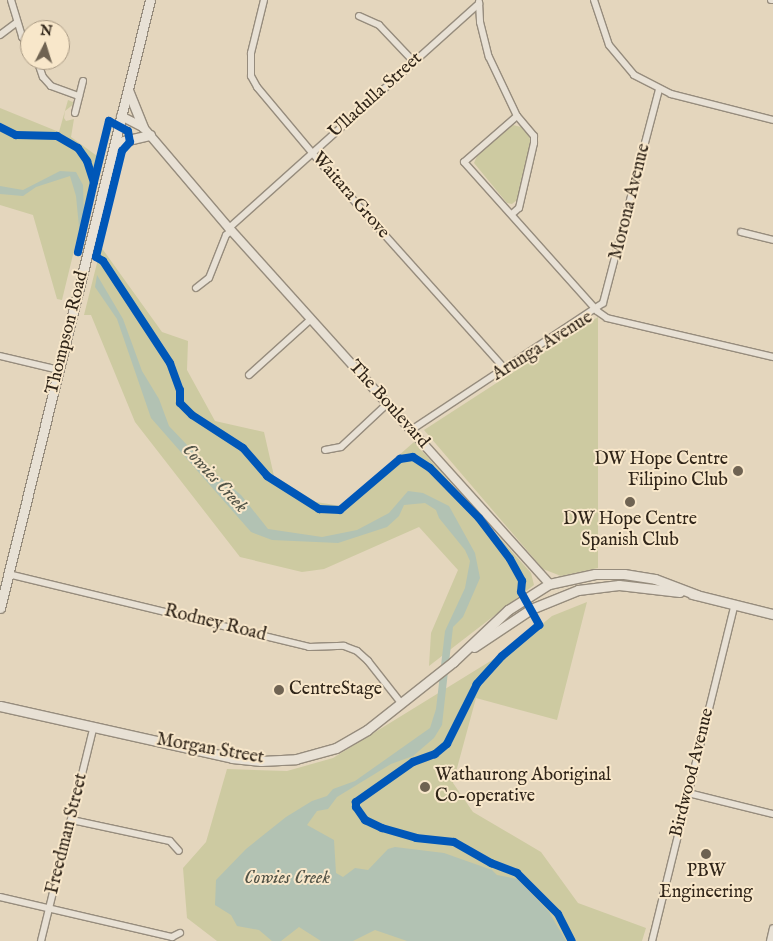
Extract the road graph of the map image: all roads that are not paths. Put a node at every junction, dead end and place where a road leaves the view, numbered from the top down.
1 (11, 0) edge
2 (150, 0) edge
3 (264, 0) edge
4 (594, 0) edge
5 (479, 2) edge
6 (359, 16) dead end
7 (16, 22) junction
8 (20, 31) edge
9 (0, 35) edge
10 (414, 62) junction
11 (41, 70) edge
12 (83, 82) dead end
13 (128, 90) junction
14 (659, 90) junction
15 (79, 96) junction
16 (75, 113) dead end
17 (121, 116) junction
18 (517, 116) junction
19 (773, 120) edge
20 (143, 127) junction
21 (150, 135) junction
22 (115, 142) junction
23 (312, 153) junction
24 (512, 214) junction
25 (230, 229) junction
26 (741, 232) dead end
27 (773, 240) edge
28 (196, 288) dead end
29 (597, 310) junction
30 (311, 319) junction
31 (0, 356) edge
32 (773, 358) edge
33 (59, 370) junction
34 (506, 370) junction
35 (249, 375) dead end
36 (387, 404) junction
37 (411, 430) junction
38 (326, 450) dead end
39 (8, 574) junction
40 (549, 584) junction
41 (698, 595) junction
42 (557, 596) junction
43 (735, 604) junction
44 (0, 608) edge
45 (773, 614) edge
46 (454, 662) junction
47 (401, 703) junction
48 (0, 706) edge
49 (94, 726) junction
50 (688, 793) junction
51 (773, 814) edge
52 (72, 820) junction
53 (179, 851) dead end
54 (0, 897) edge
55 (49, 908) junction
56 (773, 928) edge
57 (180, 933) dead end
58 (41, 941) edge
59 (652, 941) edge
60 (770, 941) edge

1 - 7 street
2 - 13 main road, Thompson Road
3 - 23 street, Waitara Grove
4 - 14 street
5 - 10 street, Ulladulla Street
5 - 18 street
6 - 10 street
7 - 8 street
7 - 9 street
10 - 23 street, Ulladulla Street
11 - 15 street
12 - 15 street
13 - 17 main road, Thompson Road
13 - 20 main road
14 - 19 street
14 - 29 street, Morona Avenue
15 - 16 street
17 - 20 street, The Boulevard
17 - 22 main road, Thompson Road
18 - 24 street
18 - 24 street
20 - 21 street, The Boulevard
21 - 22 main road
21 - 25 street, The Boulevard
22 - 33 main road, Thompson Road
23 - 25 street, Ulladulla Street
23 - 34 street, Waitara Grove
24 - 29 street
25 - 28 street, Ulladulla Street
25 - 30 street, The Boulevard
26 - 27 street
29 - 32 street, Arunga Avenue
29 - 34 street, Arunga Avenue
30 - 35 street
30 - 36 street, The Boulevard
31 - 33 street
33 - 39 main road, Thompson Road
34 - 37 street, Arunga Avenue
36 - 37 street, The Boulevard
36 - 38 street
37 - 40 street, The Boulevard
39 - 44 main road, Thompson Road
39 - 47 street, Rodney Road
40 - 41 main road
40 - 42 main road
40 - 46 main road, Morgan Street
41 - 42 main road
41 - 43 main road
42 - 46 main road, Morgan Street
43 - 45 main road
43 - 50 street, Birdwood Avenue
46 - 47 main road, Morgan Street
47 - 49 main road, Morgan Street
48 - 49 main road, Morgan Street
49 - 52 street, Freedman Street
50 - 51 street
50 - 59 street, Birdwood Avenue
52 - 53 street
52 - 55 street, Freedman Street
54 - 55 street
55 - 57 street
55 - 58 street, Freedman Street
56 - 60 street

